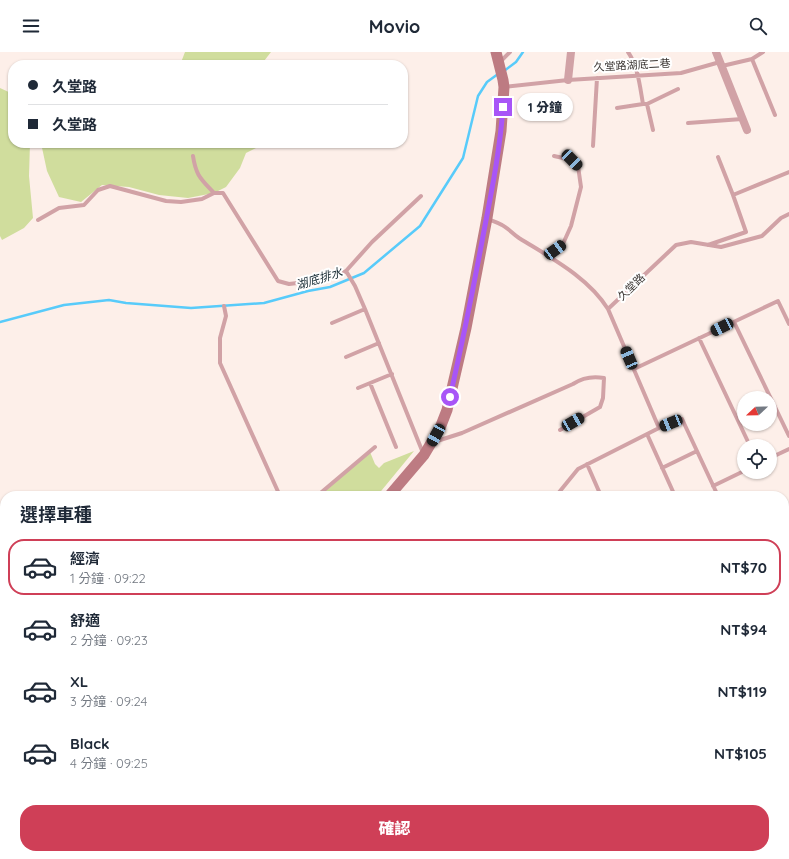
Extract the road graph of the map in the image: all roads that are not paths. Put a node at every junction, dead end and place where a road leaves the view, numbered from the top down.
1 (496, 52) edge
2 (510, 52) edge
3 (571, 52) edge
4 (628, 52) edge
5 (716, 52) edge
6 (762, 52) edge
7 (752, 59) junction
8 (720, 64) junction
9 (499, 65) junction
10 (637, 75) junction
11 (597, 78) junction
12 (568, 80) junction
13 (504, 84) junction
14 (678, 89) dead end
15 (645, 104) junction
16 (617, 108) dead end
17 (775, 115) dead end
18 (742, 119) junction
19 (688, 123) dead end
20 (653, 130) dead end
21 (747, 130) dead end
22 (593, 146) dead end
23 (193, 156) dead end
24 (554, 156) dead end
25 (718, 157) dead end
26 (789, 172) edge
27 (214, 193) junction
28 (733, 195) junction
29 (421, 196) dead end
30 (789, 214) edge
31 (487, 218) junction
32 (38, 220) dead end
33 (707, 245) junction
34 (549, 255) junction
35 (346, 271) junction
36 (224, 306) dead end
37 (365, 309) junction
38 (608, 309) junction
39 (734, 322) junction
40 (332, 323) dead end
41 (789, 324) edge
42 (700, 338) junction
43 (379, 343) junction
44 (346, 357) dead end
45 (634, 369) junction
46 (392, 374) junction
47 (370, 383) junction
48 (358, 388) dead end
49 (659, 428) junction
50 (560, 430) dead end
51 (647, 434) junction
52 (789, 436) edge
53 (747, 439) edge
54 (432, 442) junction
55 (375, 447) dead end
56 (396, 448) dead end
57 (789, 449) edge
58 (697, 451) junction
59 (424, 455) junction
60 (777, 455) edge
61 (587, 464) junction
62 (662, 468) junction
63 (737, 474) edge
64 (713, 486) junction
65 (278, 491) edge
66 (323, 491) edge
67 (393, 491) edge
68 (560, 491) edge
69 (599, 491) edge
70 (673, 491) edge
71 (716, 491) edge

1 - 9 street
2 - 9 lane
3 - 12 street
4 - 10 lane
5 - 8 street
6 - 7 lane, 久堂路湖底二巷
7 - 8 lane, 久堂路湖底二巷
7 - 17 lane
8 - 10 lane, 久堂路湖底二巷
8 - 18 street
9 - 13 street
10 - 11 lane, 久堂路湖底二巷
10 - 15 lane
11 - 12 lane, 久堂路湖底二巷
11 - 22 lane
12 - 13 lane, 久堂路湖底二巷
13 - 31 street
14 - 15 lane
15 - 16 lane
15 - 20 lane
18 - 19 lane
18 - 21 street
23 - 27 lane
24 - 34 lane
25 - 28 lane
26 - 28 lane
27 - 32 lane
27 - 35 lane
28 - 33 lane
29 - 35 lane
30 - 33 lane, 久堂路
31 - 34 lane, 久堂路
31 - 54 street
33 - 38 lane, 久堂路
34 - 38 lane, 久堂路
35 - 37 lane
36 - 65 lane
37 - 40 lane
37 - 43 lane
38 - 45 lane
39 - 41 lane
39 - 42 lane
39 - 52 lane
42 - 45 lane
42 - 53 lane
43 - 44 lane
43 - 46 lane
45 - 49 lane
46 - 47 lane
46 - 59 lane
47 - 48 lane
47 - 56 lane
49 - 51 lane
49 - 58 lane
50 - 54 lane
51 - 61 lane
51 - 62 lane
54 - 59 street
55 - 66 lane
57 - 60 lane
58 - 62 lane
58 - 64 lane
59 - 67 street
61 - 68 lane
61 - 69 lane
62 - 70 lane
63 - 64 lane
64 - 71 lane

